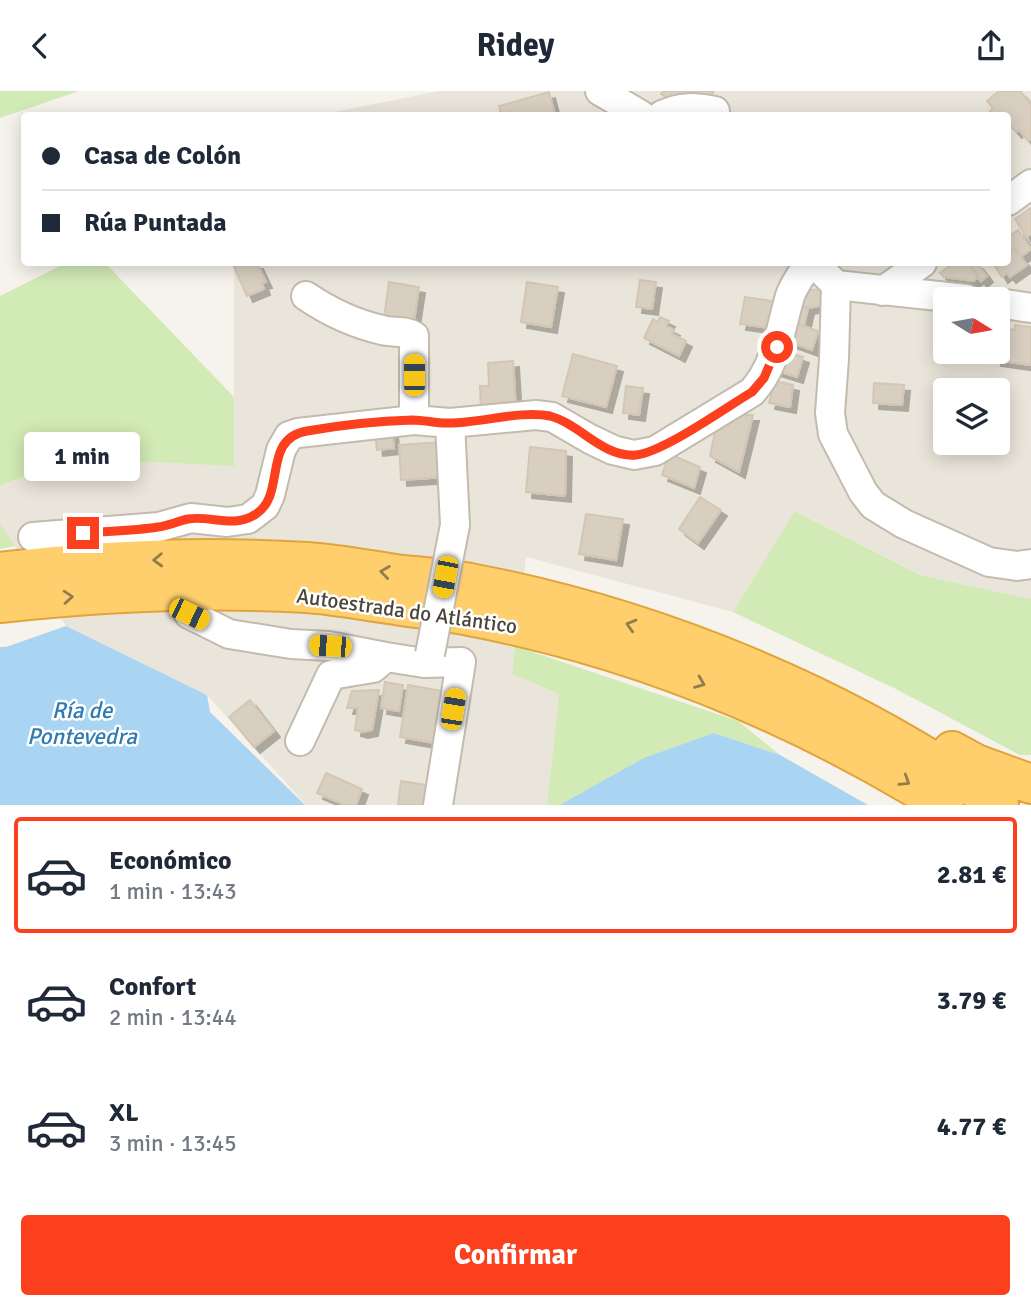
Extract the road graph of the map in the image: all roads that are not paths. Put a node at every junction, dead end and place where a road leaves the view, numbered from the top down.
1 (600, 91) edge
2 (719, 106) edge
3 (636, 112) edge
4 (670, 112) edge
5 (1031, 184) edge
6 (1011, 199) edge
7 (809, 266) edge
8 (814, 266) edge
9 (918, 266) edge
10 (835, 285) junction
11 (883, 291) junction
12 (306, 296) dead end
13 (933, 296) edge
14 (1010, 305) edge
15 (1031, 308) edge
16 (414, 420) junction
17 (450, 423) junction
18 (33, 537) dead end
19 (1031, 563) edge
20 (0, 572) edge
21 (0, 603) edge
22 (189, 614) dead end
23 (673, 637) junction
24 (386, 657) junction
25 (427, 659) junction
26 (300, 741) dead end
27 (1031, 784) edge
28 (438, 805) edge
29 (944, 805) edge
30 (999, 805) edge

1 - 3 street
2 - 4 street
5 - 6 street
7 - 17 street
8 - 10 street
9 - 11 street
10 - 11 street
10 - 19 street
11 - 13 street
12 - 16 street
14 - 15 street
16 - 17 street
16 - 18 street
17 - 25 street, bridge
23 -> 20 highway, Autoestrada do Atlántico
21 -> 29 highway, Autoestrada do Atlántico
22 - 24 street
23 - 27 highway
23 - 30 highway, Autoestrada do Atlántico
24 - 25 street
24 - 26 street
25 - 28 street

